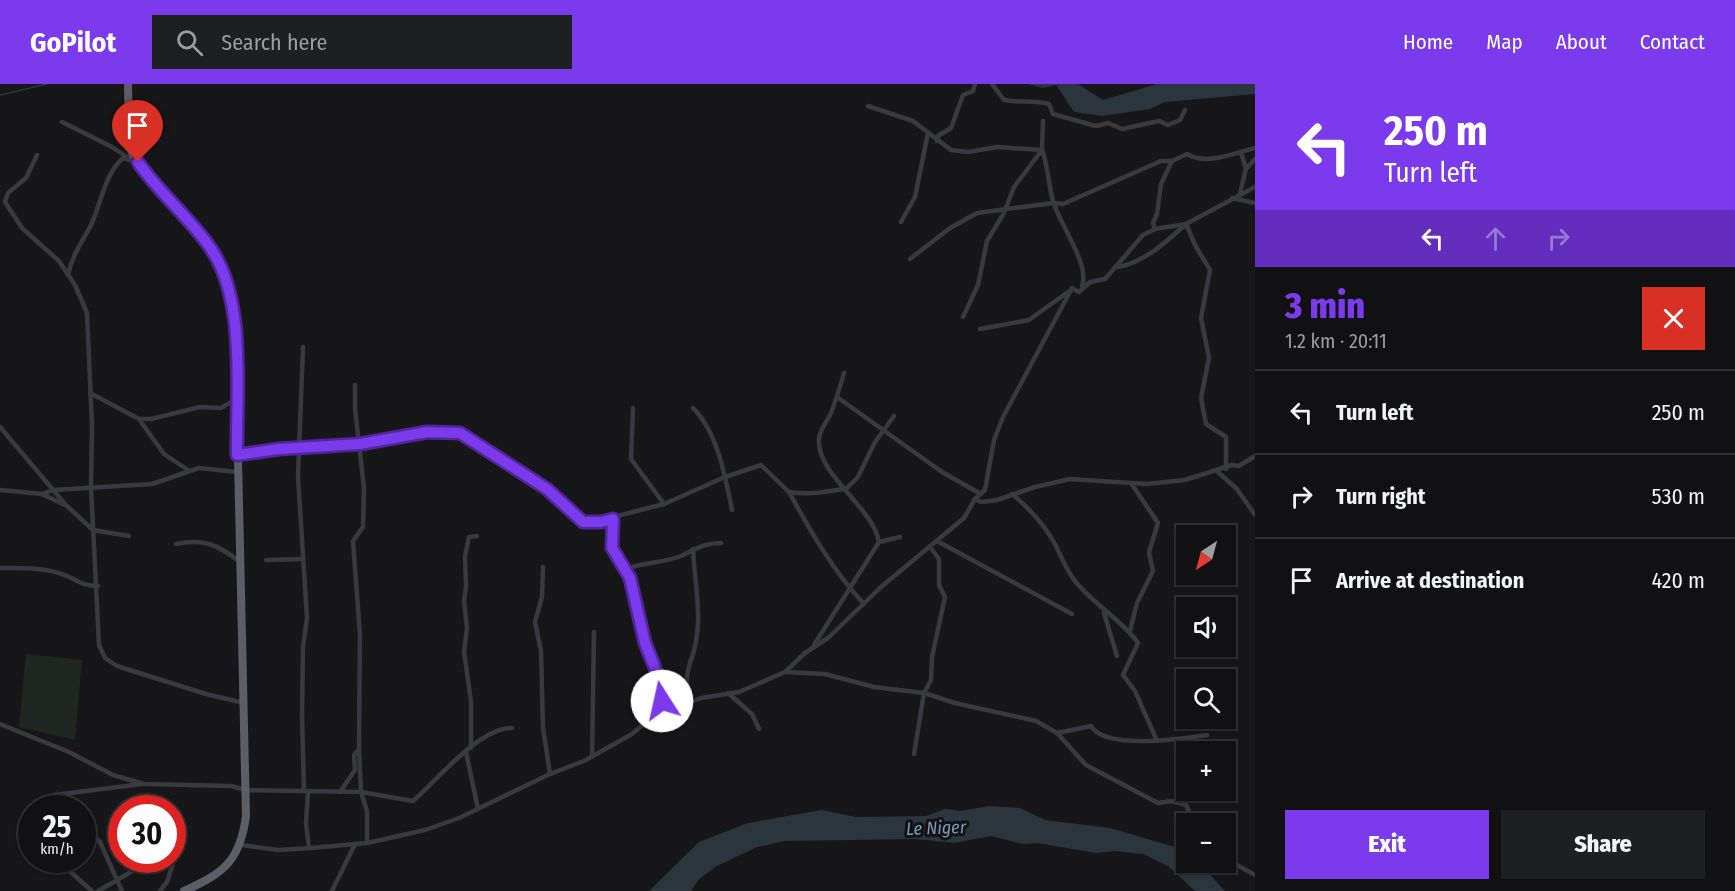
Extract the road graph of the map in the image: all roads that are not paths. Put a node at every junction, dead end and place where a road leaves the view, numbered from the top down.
1 (128, 84) edge
2 (975, 84) edge
3 (992, 84) edge
4 (868, 105) dead end
5 (1185, 110) dead end
6 (1043, 121) dead end
7 (62, 122) dead end
8 (928, 133) junction
9 (937, 141) junction
10 (1255, 148) edge
11 (1042, 150) junction
12 (1241, 152) junction
13 (38, 155) dead end
14 (1255, 159) edge
15 (134, 161) junction
16 (1172, 161) junction
17 (1246, 169) junction
18 (1255, 188) edge
19 (1240, 193) junction
20 (1232, 198) junction
21 (1053, 203) junction
22 (1255, 203) edge
23 (1006, 208) junction
24 (901, 222) dead end
25 (1186, 224) junction
26 (1155, 229) junction
27 (910, 259) dead end
28 (1118, 267) junction
29 (68, 275) junction
30 (1082, 286) junction
31 (1072, 288) junction
32 (963, 317) dead end
33 (980, 329) dead end
34 (303, 347) dead end
35 (844, 373) dead end
36 (355, 385) dead end
37 (90, 393) junction
38 (837, 397) junction
39 (236, 399) junction
40 (633, 408) dead end
41 (693, 408) dead end
42 (894, 416) dead end
43 (140, 419) junction
44 (0, 427) edge
45 (884, 430) junction
46 (360, 444) junction
47 (299, 448) junction
48 (237, 455) junction
49 (1255, 456) edge
50 (1226, 469) junction
51 (188, 470) junction
52 (237, 472) junction
53 (1218, 472) junction
54 (725, 477) junction
55 (1131, 483) junction
56 (91, 488) junction
57 (847, 489) junction
58 (0, 490) edge
59 (53, 490) junction
60 (789, 492) junction
61 (42, 494) junction
62 (981, 494) junction
63 (1012, 494) junction
64 (975, 500) junction
65 (664, 504) junction
66 (67, 506) junction
67 (732, 510) dead end
68 (1255, 514) edge
69 (613, 519) junction
70 (93, 530) junction
71 (129, 536) dead end
72 (477, 536) dead end
73 (900, 537) dead end
74 (937, 541) junction
75 (879, 542) junction
76 (721, 543) dead end
77 (176, 544) dead end
78 (930, 547) junction
79 (693, 549) junction
80 (303, 559) junction
81 (266, 560) dead end
82 (240, 561) junction
83 (543, 567) dead end
84 (0, 568) edge
85 (626, 569) junction
86 (98, 586) junction
87 (850, 589) junction
88 (864, 604) junction
89 (1103, 611) junction
90 (1072, 614) dead end
91 (1130, 631) junction
92 (594, 632) dead end
93 (806, 653) junction
94 (1117, 656) dead end
95 (785, 672) junction
96 (726, 692) junction
97 (924, 693) junction
98 (244, 703) junction
99 (669, 710) junction
100 (654, 715) junction
101 (0, 724) edge
102 (512, 728) dead end
103 (759, 729) dead end
104 (1057, 733) junction
105 (1207, 735) dead end
106 (1157, 741) junction
107 (471, 748) junction
108 (359, 749) junction
109 (466, 752) junction
110 (914, 754) dead end
111 (592, 757) junction
112 (550, 774) junction
113 (144, 783) junction
114 (246, 790) junction
115 (306, 791) junction
116 (340, 792) junction
117 (361, 792) junction
118 (54, 795) edge
119 (478, 809) junction
120 (1190, 813) edge
121 (96, 838) edge
122 (367, 843) junction
123 (355, 844) junction
124 (241, 845) junction
125 (309, 848) junction
126 (1236, 864) edge
127 (72, 873) edge
128 (129, 873) edge
129 (170, 873) edge
130 (1255, 874) edge
131 (116, 880) junction
132 (92, 891) edge
133 (98, 891) edge
134 (122, 891) edge
135 (160, 891) edge
136 (184, 891) edge
137 (332, 891) edge

1 - 15 highway
2 - 9 street
3 - 5 street
4 - 8 street
6 - 11 street
7 - 15 street
8 - 9 street
8 - 24 street
9 - 11 street
10 - 12 street
11 - 21 street
11 - 23 street
12 - 16 street
12 - 17 street
13 - 29 street
14 - 17 street
15 - 29 street
15 - 39 highway
16 - 21 street
16 - 26 street
17 - 19 street
18 - 19 street
19 - 20 street
20 - 22 street
20 - 25 street
21 - 23 street
21 - 30 street
23 - 27 street
23 - 32 street
25 - 26 street
25 - 28 street
25 - 50 street
26 - 28 street
28 - 30 street
29 - 37 street
30 - 31 street
31 - 33 street
31 - 62 street
34 - 47 street
35 - 38 street
36 - 46 street
37 - 43 street
37 - 56 street
38 - 45 street
38 - 57 street
39 - 43 street
39 - 48 highway
40 - 65 street
41 - 54 street
42 - 45 street
43 - 51 street
44 - 59 street
45 - 57 street
45 - 62 street
46 - 47 street
46 - 69 street
46 - 108 street
47 - 48 street
47 - 80 street
48 - 52 highway
49 - 50 street
50 - 53 street
51 - 52 street
51 - 56 street
52 - 82 highway
53 - 55 street
53 - 68 street
54 - 60 street
54 - 65 street
54 - 67 street
55 - 63 street
55 - 91 street
56 - 59 street
56 - 70 street
57 - 60 street
57 - 75 street
58 - 61 street
59 - 61 street
59 - 66 street
60 - 87 street
61 - 66 street
62 - 64 street
63 - 64 street
63 - 89 street
64 - 74 street
65 - 69 street
66 - 70 street
69 - 85 street
70 - 71 street
70 - 86 street
72 - 107 street
73 - 75 street
74 - 78 street
74 - 90 street
75 - 87 street
76 - 79 street
77 - 82 street
78 - 88 street
78 - 97 street
79 - 85 street
79 - 99 street
80 - 81 street
80 - 115 street
82 - 98 highway
83 - 112 street
84 - 86 street
85 - 100 street
86 - 98 street
87 - 88 street
87 - 93 street
88 - 93 street
89 - 91 street
89 - 94 street
91 - 106 street
92 - 111 street
93 - 95 street
95 - 96 street
95 - 97 street
96 - 99 street
96 - 103 street
97 - 104 street
97 - 110 street
98 - 114 highway
99 - 100 street
100 - 111 street
101 - 113 street
102 - 107 street
104 - 106 street
104 - 120 street
105 - 106 street
107 - 109 street
108 - 116 street
108 - 117 street
109 - 117 street
109 - 119 street
111 - 112 street
112 - 119 street
113 - 114 street
113 - 118 street
114 - 115 street
114 - 124 highway
115 - 116 street
115 - 125 street
116 - 117 street
117 - 122 street
119 - 122 street
121 - 131 street
122 - 123 street
123 - 125 street
123 - 137 street
124 - 125 street
124 - 136 highway
126 - 130 street
127 - 132 street
128 - 131 street
129 - 135 street
131 - 133 street
131 - 134 street

